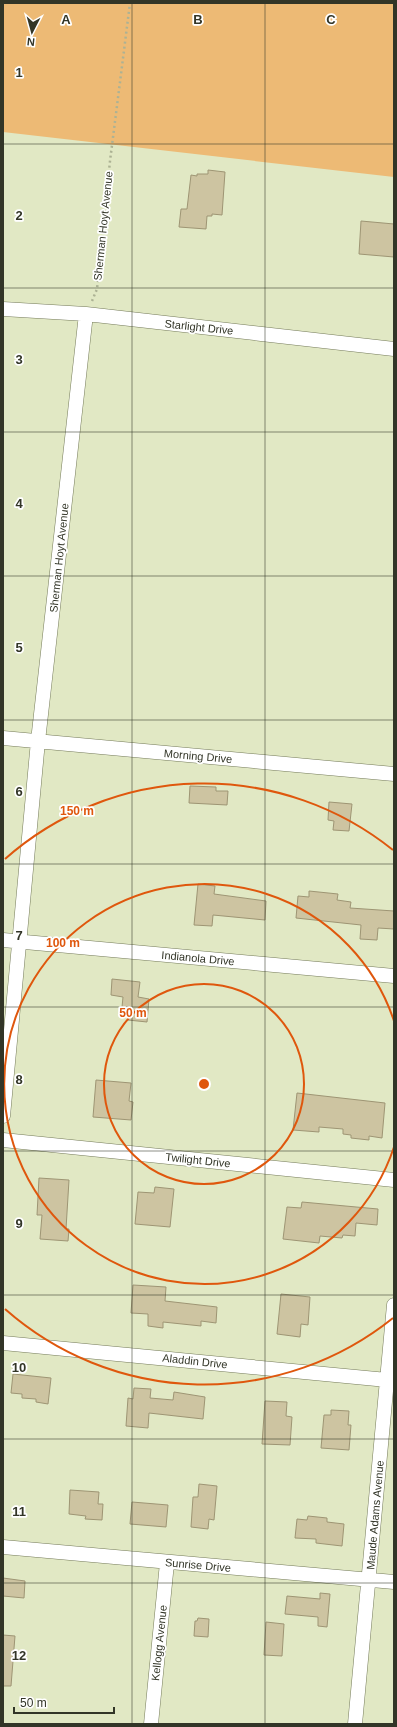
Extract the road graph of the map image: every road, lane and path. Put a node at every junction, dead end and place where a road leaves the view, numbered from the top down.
1 (130, 3) edge
2 (3, 309) edge
3 (86, 314) junction
4 (394, 349) edge
5 (3, 738) edge
6 (38, 741) junction
7 (394, 774) edge
8 (3, 940) edge
9 (19, 942) junction
10 (394, 976) edge
11 (3, 1116) edge
12 (3, 1140) edge
13 (394, 1180) edge
14 (394, 1305) edge
15 (3, 1343) edge
16 (387, 1380) junction
17 (3, 1547) edge
18 (167, 1563) junction
19 (369, 1579) junction
20 (394, 1582) edge
21 (151, 1724) edge
22 (355, 1724) edge

1 - 3 path, Sherman Hoyt Avenue
2 - 3 street, Starlight Drive
3 - 4 street, Starlight Drive
3 - 6 street, Sherman Hoyt Avenue
5 - 6 street, Morning Drive
6 - 7 street, Morning Drive
6 - 9 street, Sherman Hoyt Avenue
8 - 9 street, Indianola Drive
9 - 10 street, Indianola Drive
9 - 11 street, Sherman Hoyt Avenue
12 - 13 street, Twilight Drive
14 - 16 street, Maude Adams Avenue
15 - 16 street, Aladdin Drive
16 - 19 street, Maude Adams Avenue
17 - 18 street, Sunrise Drive
18 - 19 street, Sunrise Drive
18 - 21 street, Kellogg Avenue
19 - 20 street, Sunrise Drive
19 - 22 street, Maude Adams Avenue

